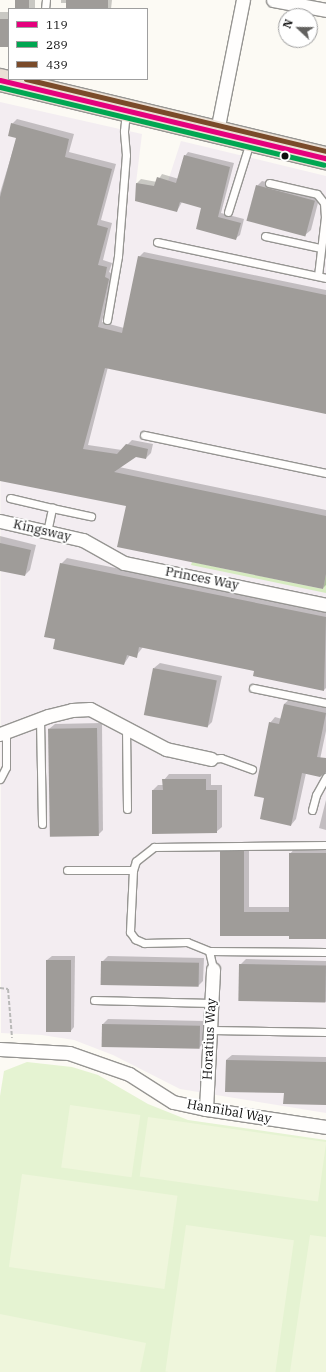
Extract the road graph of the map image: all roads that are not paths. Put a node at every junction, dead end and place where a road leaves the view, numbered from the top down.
1 (242, 0) edge
2 (273, 0) edge
3 (326, 10) edge
4 (0, 80) edge
5 (41, 84) edge
6 (126, 110) junction
7 (217, 131) junction
8 (250, 140) junction
9 (326, 158) edge
10 (269, 183) dead end
11 (228, 212) dead end
12 (265, 236) dead end
13 (157, 242) dead end
14 (320, 248) junction
15 (318, 276) junction
16 (326, 278) edge
17 (107, 320) dead end
18 (144, 435) dead end
19 (326, 473) edge
20 (10, 498) dead end
21 (52, 508) junction
22 (92, 516) dead end
23 (0, 522) edge
24 (47, 532) junction
25 (83, 540) joint
26 (326, 605) edge
27 (253, 688) dead end
28 (326, 703) edge
29 (40, 719) junction
30 (126, 727) junction
31 (3, 734) edge
32 (211, 759) joint
33 (252, 769) dead end
34 (326, 777) edge
35 (0, 778) edge
36 (127, 809) dead end
37 (312, 810) dead end
38 (42, 824) dead end
39 (326, 845) edge
40 (67, 870) dead end
41 (133, 870) junction
42 (209, 951) junction
43 (326, 952) edge
44 (213, 969) joint
45 (94, 1000) dead end
46 (212, 1003) junction
47 (212, 1030) junction
48 (326, 1032) edge
49 (6, 1050) edge
50 (206, 1109) junction
51 (326, 1127) edge

1 - 7 street
2 - 3 street
4 - 5 highway
5 - 6 highway
6 - 7 highway
6 - 17 lane
7 - 8 highway
8 - 9 highway
8 - 11 lane
10 - 14 lane
12 - 14 lane
13 - 15 lane
14 - 15 lane
15 - 16 lane
18 - 19 lane
20 - 21 lane
21 - 22 lane
21 - 24 lane
23 - 24 street, Kingsway
24 - 25 street, Kingsway
25 - 26 street, Princes Way
27 - 28 lane
29 - 30 street
29 - 31 street
29 - 38 lane
30 - 32 street
30 - 36 lane
31 - 35 lane
32 - 33 lane
34 - 37 lane
39 - 41 lane
40 - 41 lane
41 - 42 lane
42 - 43 lane
42 - 44 lane
44 - 46 street, Horatius Way
45 - 46 lane
46 - 47 street, Horatius Way
47 - 48 lane
47 - 50 street, Horatius Way
49 - 50 street, Hannibal Way
50 - 51 street, Hannibal Way

